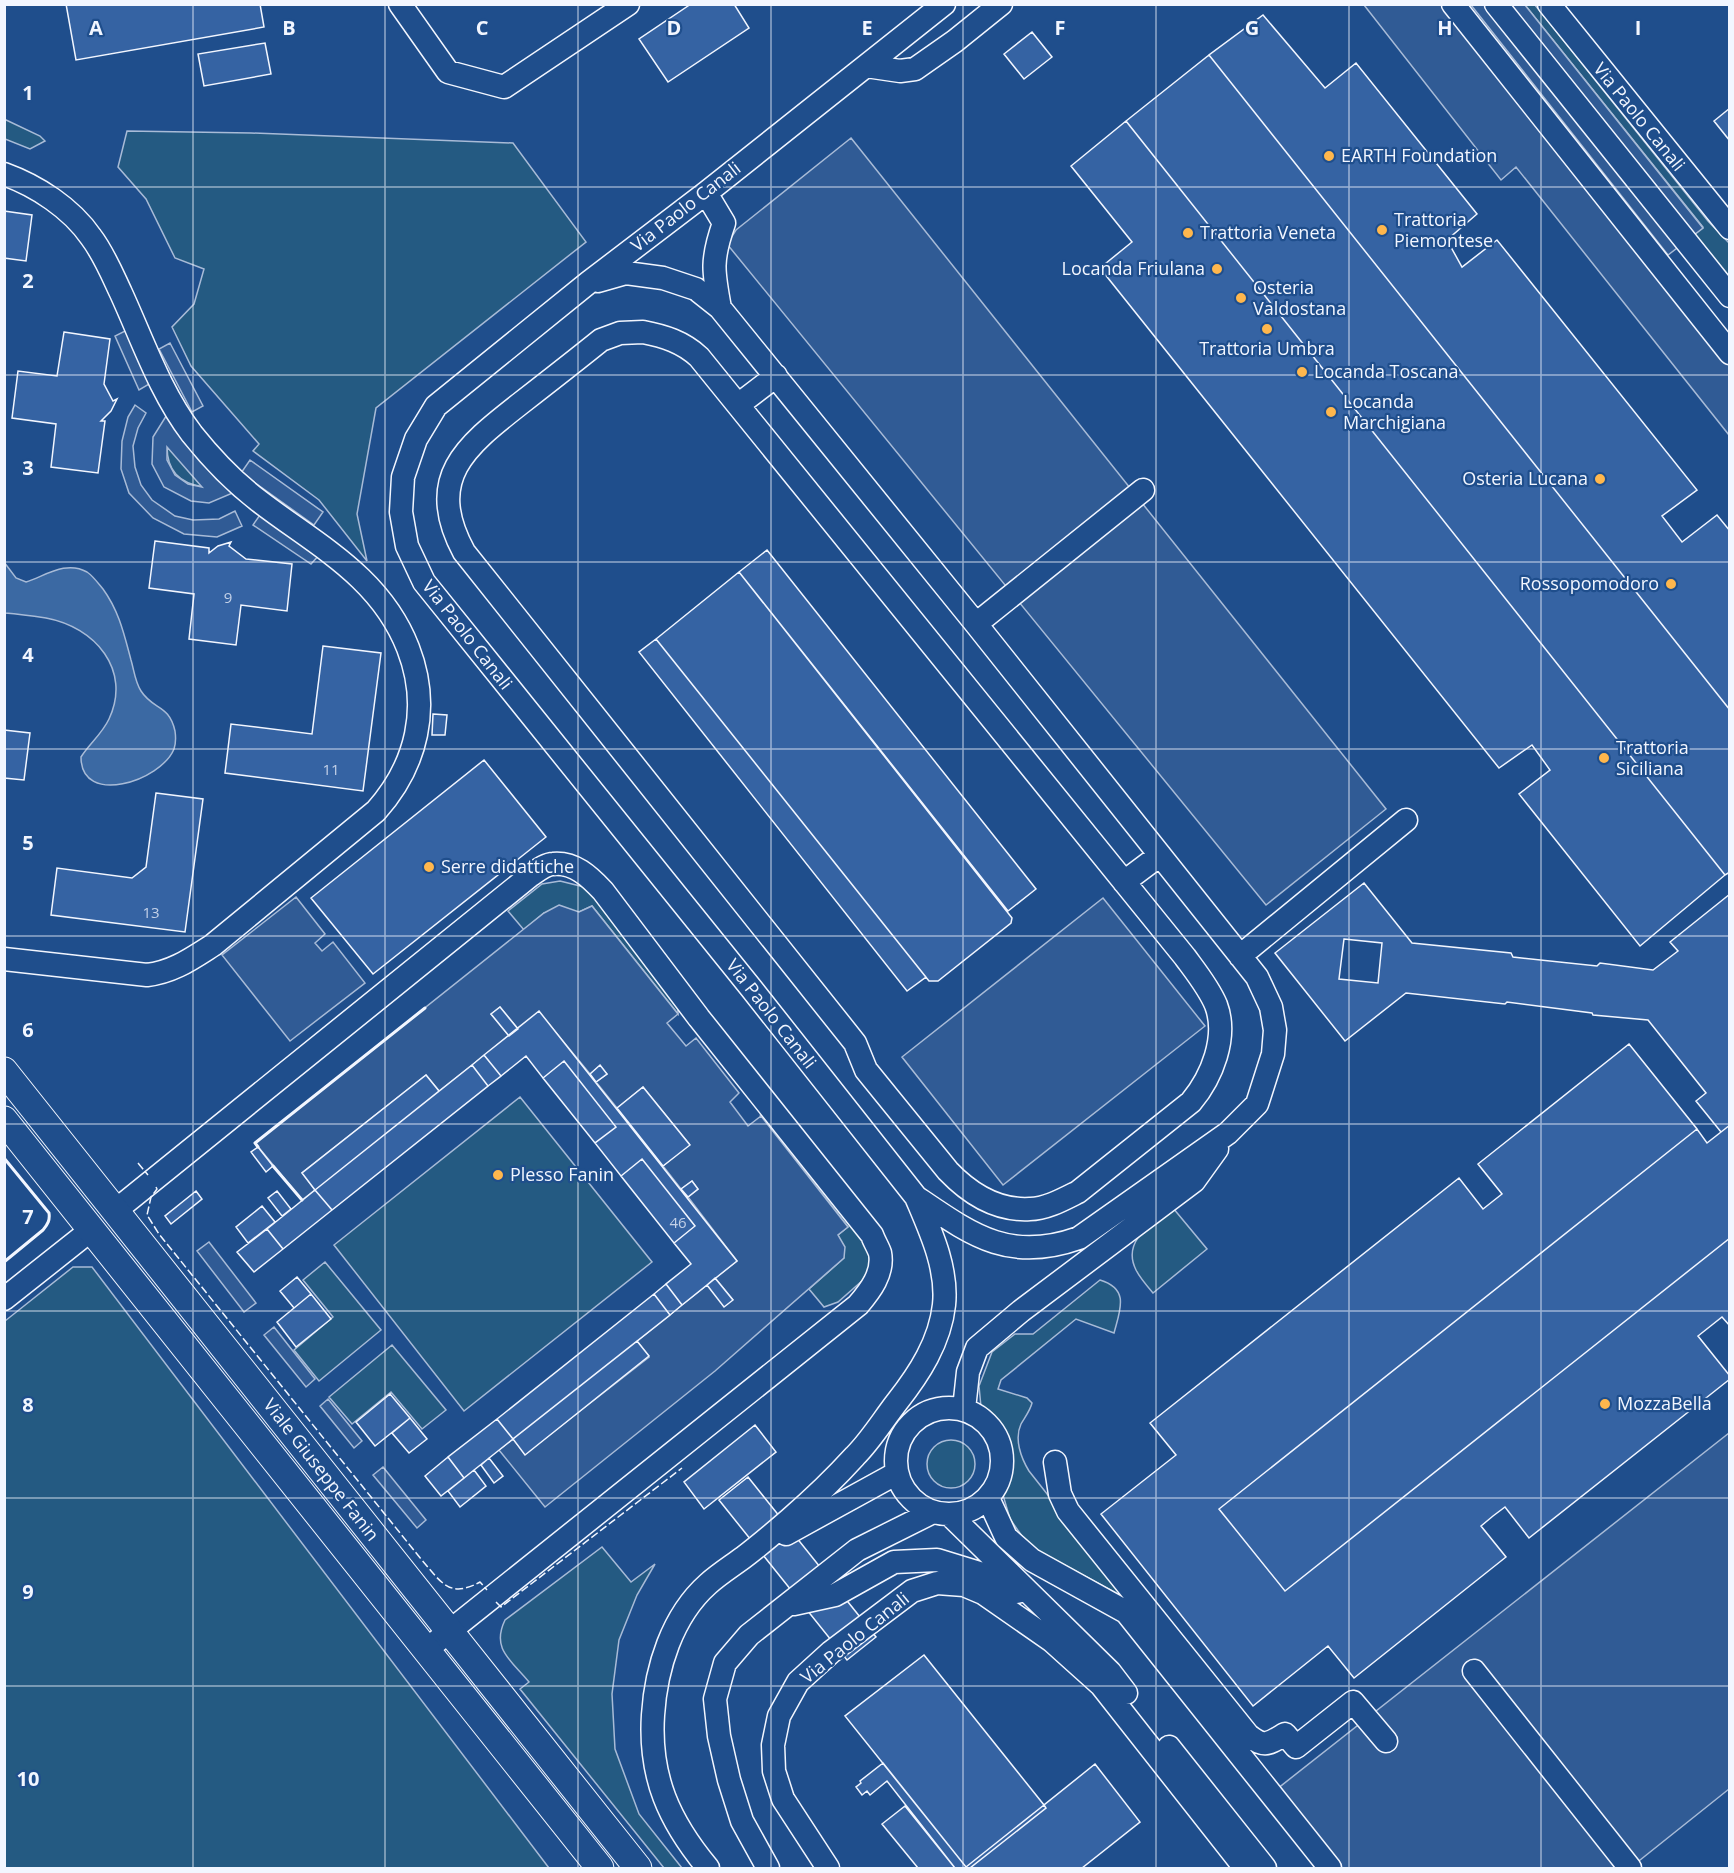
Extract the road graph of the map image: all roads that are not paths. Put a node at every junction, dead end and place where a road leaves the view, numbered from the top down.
1 (628, 4) edge
2 (944, 4) edge
3 (1001, 4) edge
4 (1453, 4) edge
5 (1496, 4) edge
6 (1549, 4) edge
7 (410, 10) edge
8 (866, 66) junction
9 (4, 174) edge
10 (706, 193) junction
11 (1730, 228) edge
12 (588, 283) junction
13 (1730, 296) edge
14 (720, 308) junction
15 (1730, 353) edge
16 (776, 376) junction
17 (738, 405) junction
18 (1143, 490) dead end
19 (976, 624) junction
20 (1406, 820) dead end
21 (1160, 855) junction
22 (1124, 882) junction
23 (1240, 956) junction
24 (4, 959) edge
25 (4, 1071) edge
26 (4, 1120) edge
27 (1228, 1133) junction
28 (916, 1197) junction
29 (115, 1211) junction
30 (91, 1230) junction
31 (4, 1299) edge
32 (935, 1340) junction
33 (964, 1409) junction
34 (912, 1422) junction
35 (1055, 1462) dead end
36 (897, 1473) junction
37 (988, 1498) junction
38 (942, 1513) junction
39 (745, 1556) junction
40 (786, 1606) junction
41 (449, 1631) junction
42 (1052, 1641) junction
43 (426, 1650) junction
44 (1474, 1671) dead end
45 (1386, 1741) dead end
46 (600, 1869) edge
47 (638, 1869) edge
48 (708, 1869) edge
49 (768, 1869) edge
50 (828, 1869) edge
51 (1245, 1869) edge
52 (1265, 1869) edge
53 (1330, 1869) edge
54 (1630, 1869) edge

1 - 7 street
2 - 8 street, Via Paolo Canali
3 - 8 street
4 - 15 street
5 - 13 street
6 - 11 street, Via Paolo Canali
8 - 10 street, Via Paolo Canali
9 - 24 street
10 - 12 street, Via Paolo Canali
10 - 14 street
12 - 14 street
12 - 28 street, Via Paolo Canali
14 - 16 street
16 - 17 street
16 - 19 street
17 - 22 street
17 - 22 street
18 - 19 street
19 - 21 street
20 - 23 street
21 - 22 street
21 - 23 street
23 - 27 street
25 - 29 main road, Viale Giuseppe Fanin
26 - 30 main road, Viale Giuseppe Fanin
27 - 28 street
27 - 33 street
28 - 32 street, Via Paolo Canali
29 - 41 main road, Viale Giuseppe Fanin
29 - 41 street
30 - 31 street
30 - 43 main road, Viale Giuseppe Fanin
32 - 34 street, Via Paolo Canali
32 - 39 street, Via Paolo Canali
33 - 34 street
33 - 37 street
34 - 36 street
35 - 45 street
36 - 38 street
36 - 39 street, Via Paolo Canali
37 - 38 street
37 - 53 street
38 - 40 street
38 - 52 street
39 - 48 street, Via Paolo Canali
40 - 42 street
40 - 49 street
41 - 43 street
41 - 47 main road, Viale Giuseppe Fanin
42 - 50 street, Via Paolo Canali
42 - 51 street, Via Paolo Canali
43 - 46 main road, Viale Giuseppe Fanin
44 - 54 street

